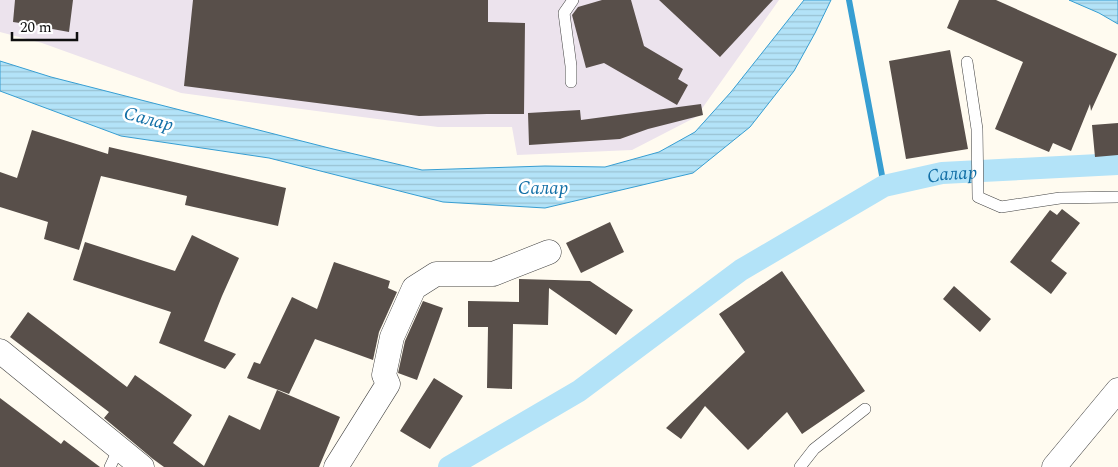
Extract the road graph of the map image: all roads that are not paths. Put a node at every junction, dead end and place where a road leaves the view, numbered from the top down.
1 (573, 0) edge
2 (967, 62) dead end
3 (571, 82) dead end
4 (1118, 197) edge
5 (549, 252) dead end
6 (0, 351) edge
7 (1118, 390) edge
8 (865, 409) dead end
9 (114, 458) edge
10 (142, 467) edge
11 (336, 467) edge
12 (800, 467) edge
13 (1054, 467) edge

1 - 3 lane
2 - 4 lane
5 - 11 street
6 - 9 street
7 - 13 street
8 - 12 lane
9 - 10 street

